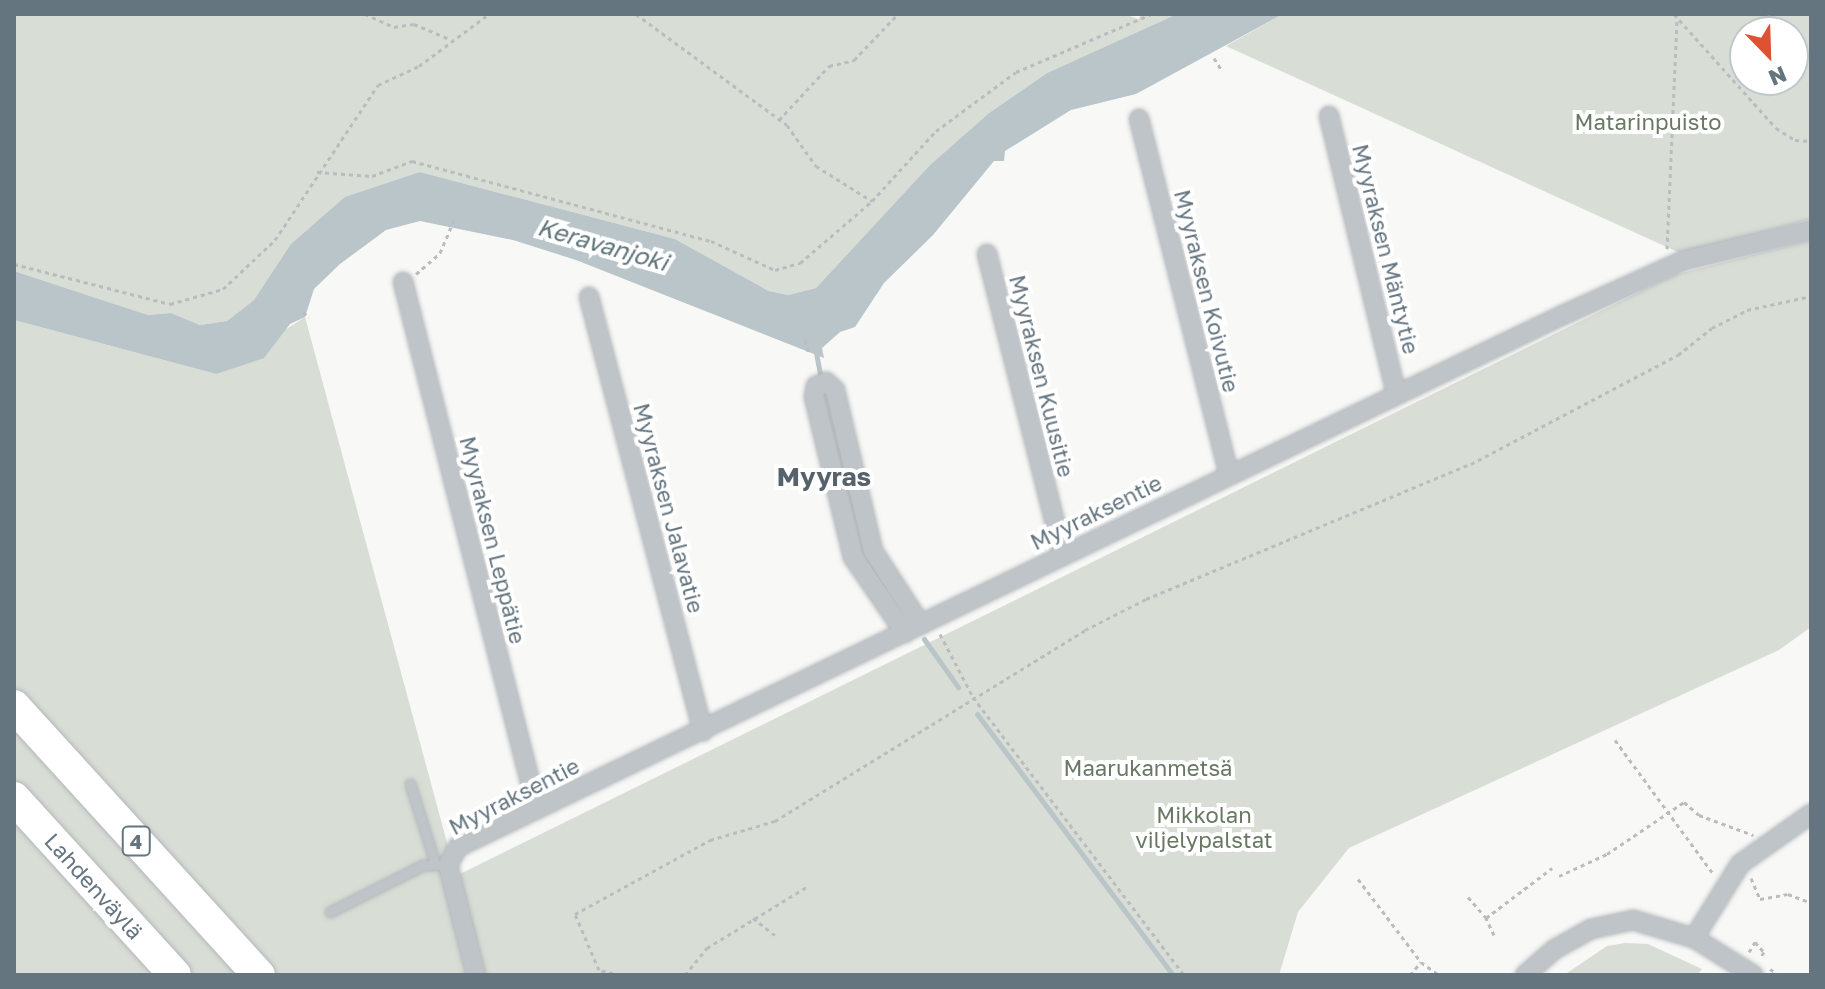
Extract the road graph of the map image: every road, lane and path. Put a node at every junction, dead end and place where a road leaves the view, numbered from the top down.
1 (365, 14) edge
2 (489, 14) edge
3 (636, 14) edge
4 (898, 14) edge
5 (1151, 14) edge
6 (1674, 14) edge
7 (1677, 21) junction
8 (450, 39) junction
9 (1214, 58) dead end
10 (1221, 69) dead end
11 (1329, 116) dead end
12 (1139, 119) dead end
13 (779, 120) junction
14 (1811, 141) edge
15 (317, 172) junction
16 (872, 201) junction
17 (455, 217) dead end
18 (1811, 230) edge
19 (987, 254) dead end
20 (14, 264) edge
21 (1665, 269) junction
22 (403, 282) joint
23 (1811, 296) edge
24 (589, 297) dead end
25 (303, 312) dead end
26 (309, 317) dead end
27 (805, 340) dead end
28 (809, 354) dead end
29 (1396, 393) junction
30 (1229, 474) junction
31 (1063, 555) junction
32 (919, 626) junction
33 (973, 697) junction
34 (14, 706) edge
35 (703, 731) junction
36 (1615, 740) dead end
37 (410, 784) dead end
38 (14, 798) edge
39 (537, 809) junction
40 (1667, 813) junction
41 (1811, 814) edge
42 (1753, 835) dead end
43 (442, 864) junction
44 (1552, 868) dead end
45 (1748, 871) dead end
46 (1714, 875) dead end
47 (1559, 876) dead end
48 (1358, 879) dead end
49 (808, 886) dead end
50 (1468, 897) dead end
51 (1811, 903) edge
52 (330, 912) dead end
53 (753, 918) junction
54 (1486, 918) junction
55 (1494, 935) dead end
56 (776, 936) dead end
57 (1694, 938) junction
58 (1747, 954) dead end
59 (1421, 962) junction
60 (1755, 968) edge
61 (175, 975) edge
62 (259, 975) edge
63 (476, 975) edge
64 (621, 975) edge
65 (685, 975) edge
66 (1184, 975) edge
67 (1410, 975) edge
68 (1439, 975) edge
69 (1525, 975) edge

1 - 8 path
2 - 8 path
3 - 13 path
4 - 13 path
5 - 16 path
6 - 7 path
7 - 14 path
7 - 21 path
8 - 15 path
9 - 10 path
11 - 29 street, Myyraksen Mäntytie
12 - 30 street, Myyraksen Koivutie
13 - 16 path
15 - 16 path
15 - 20 path
17 - 22 path
18 - 21 street, Myyraksentie
19 - 31 street, Myyraksen Kuusitie
21 - 29 street, Myyraksentie
22 - 39 street, Myyraksen Leppätie
23 - 33 path
24 - 35 street, Myyraksen Jalavatie
25 - 26 path
27 - 28 path
29 - 30 street, Myyraksentie
30 - 31 street, Myyraksentie
31 - 32 street, Myyraksentie
32 - 32 street
32 - 33 path
32 - 35 street, Myyraksentie
33 - 64 path
33 - 66 path
34 - 62 highway, 4
35 - 39 street, Myyraksentie
36 - 40 path
37 - 43 lane
38 - 61 highway, Lahdenväylä
39 - 43 street, Myyraksentie
40 - 42 path
40 - 46 path
40 - 47 path
41 - 57 street
43 - 52 lane
43 - 63 street, Myyraksentie
44 - 54 path
45 - 51 path
48 - 59 path
49 - 53 path
50 - 54 path
53 - 56 path
53 - 65 path
54 - 55 path
57 - 60 street
57 - 69 street
58 - 60 path
59 - 67 path
59 - 68 path

